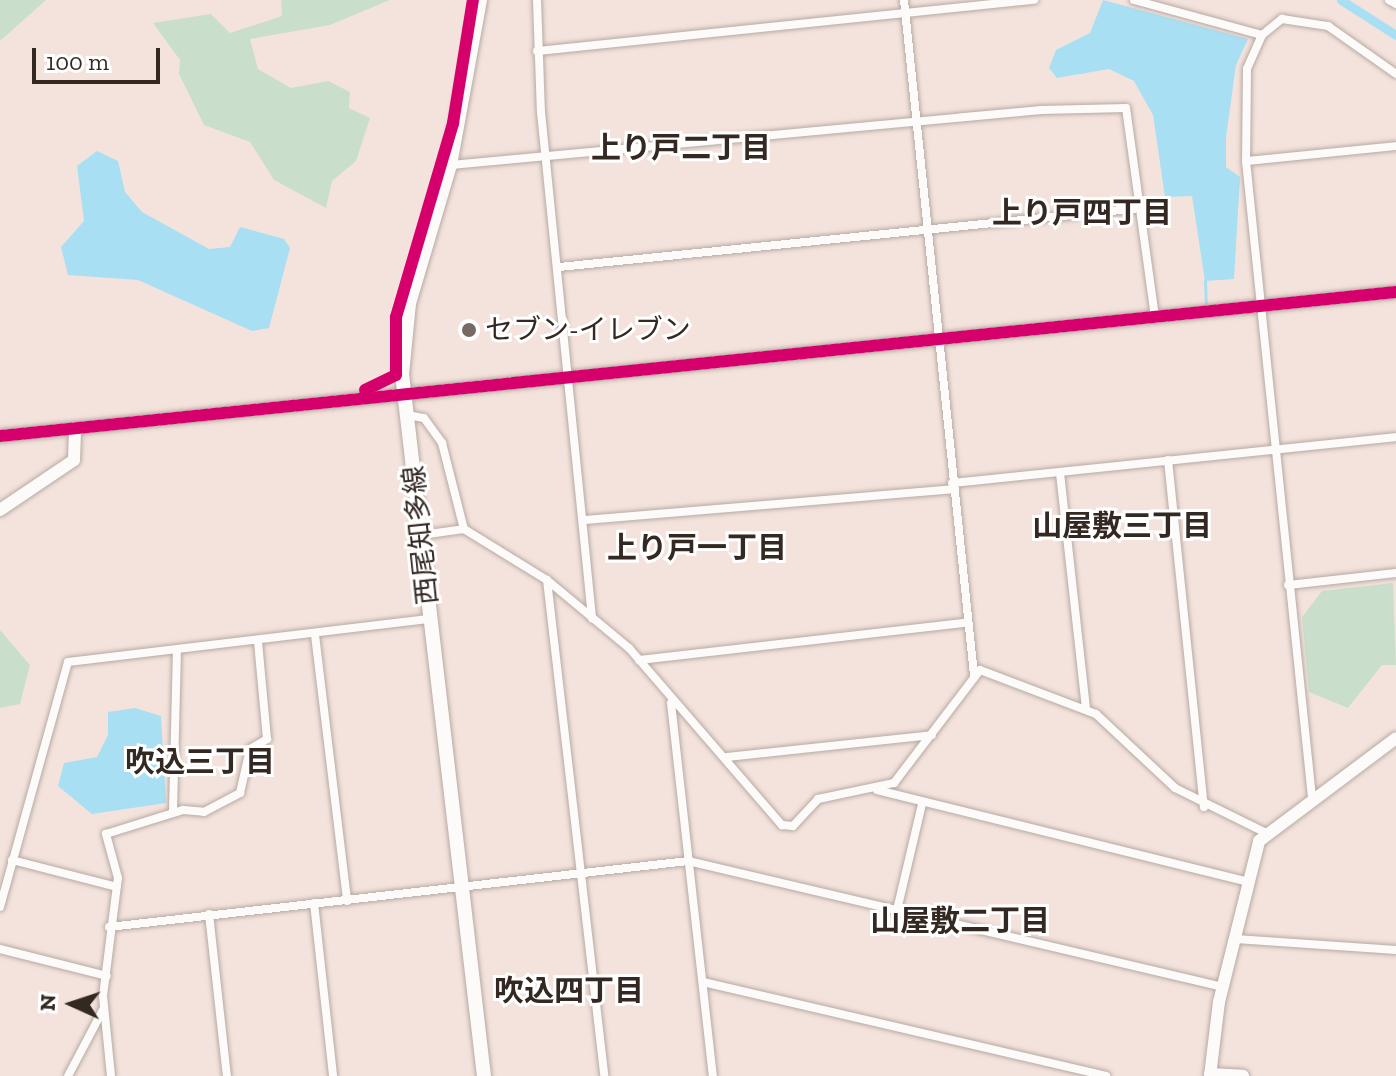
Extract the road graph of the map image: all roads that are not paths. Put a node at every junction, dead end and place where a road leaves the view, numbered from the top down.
1 (480, 0) edge
2 (537, 0) edge
3 (904, 0) edge
4 (1034, 0) edge
5 (1134, 0) edge
6 (1389, 0) edge
7 (1396, 4) edge
8 (906, 13) junction
9 (1262, 35) junction
10 (537, 51) junction
11 (1396, 74) edge
12 (917, 122) junction
13 (1396, 146) edge
14 (547, 159) junction
15 (1246, 161) junction
16 (450, 165) junction
17 (1141, 208) junction
18 (928, 229) junction
19 (559, 267) junction
20 (1396, 292) edge
21 (1258, 306) junction
22 (1155, 317) junction
23 (938, 339) junction
24 (571, 376) junction
25 (405, 393) junction
26 (408, 415) junction
27 (75, 431) junction
28 (0, 436) edge
29 (1396, 437) edge
30 (1274, 450) junction
31 (1168, 460) junction
32 (1060, 473) junction
33 (952, 486) junction
34 (0, 510) edge
35 (586, 520) junction
36 (464, 529) junction
37 (421, 535) junction
38 (1396, 573) edge
39 (547, 580) junction
40 (1288, 585) junction
41 (592, 618) junction
42 (430, 619) junction
43 (966, 623) junction
44 (315, 635) junction
45 (258, 642) junction
46 (177, 650) junction
47 (639, 660) junction
48 (974, 675) junction
49 (671, 702) junction
50 (1086, 709) junction
51 (932, 735) junction
52 (1396, 738) edge
53 (727, 757) junction
54 (877, 790) junction
55 (1312, 798) junction
56 (922, 804) junction
57 (1204, 807) junction
58 (173, 812) junction
59 (1266, 833) junction
60 (12, 860) junction
61 (688, 861) junction
62 (580, 872) junction
63 (1249, 882) junction
64 (117, 887) junction
65 (460, 888) junction
66 (347, 901) junction
67 (314, 903) junction
68 (0, 907) edge
69 (897, 910) junction
70 (209, 914) junction
71 (109, 927) junction
72 (1236, 939) junction
73 (0, 949) edge
74 (1396, 950) edge
75 (107, 976) junction
76 (703, 982) junction
77 (1223, 987) junction
78 (105, 1008) junction
79 (1210, 1075) edge
80 (68, 1076) edge
81 (111, 1076) edge
82 (227, 1076) edge
83 (333, 1076) edge
84 (484, 1076) edge
85 (604, 1076) edge
86 (713, 1076) edge
87 (1106, 1076) edge
88 (1243, 1076) edge

1 - 16 main road, 西尾知多線
2 - 10 street
3 - 8 street
4 - 8 street
5 - 9 street
6 - 7 street
8 - 10 street
8 - 12 street
9 - 11 street
9 - 15 street
10 - 14 street
12 - 14 street
12 - 17 street
12 - 18 street
13 - 15 street
14 - 16 street
14 - 19 street
15 - 21 street
16 - 25 main road, 西尾知多線
17 - 18 street
17 - 22 street
18 - 19 street
18 - 23 street
19 - 24 street
20 - 21 street
21 - 22 street
21 - 30 street
22 - 23 street
23 - 24 street
23 - 33 street
24 - 25 street
24 - 35 street
25 - 26 main road, 西尾知多線
25 - 27 street
26 - 36 street
26 - 37 main road, 西尾知多線
27 - 28 street
27 - 34 street
29 - 30 street
30 - 31 street
30 - 40 street
31 - 32 street
31 - 57 street
32 - 33 street
32 - 50 street
33 - 35 street
33 - 43 street
35 - 41 street
36 - 37 street
36 - 39 street
37 - 42 main road, 西尾知多線
38 - 40 street
39 - 41 street
39 - 62 street
40 - 55 street
41 - 47 street
42 - 44 street
42 - 65 main road, 西尾知多線
43 - 47 street
43 - 48 street
44 - 45 street
44 - 66 street
45 - 46 street
45 - 58 street
46 - 58 street
46 - 60 street
47 - 49 street
48 - 50 street
48 - 51 street
49 - 53 street
49 - 61 street
50 - 57 street
51 - 53 street
51 - 54 street
52 - 55 street
53 - 54 street
54 - 56 street
55 - 59 street
56 - 63 street
56 - 69 street
57 - 59 street
58 - 64 street
59 - 63 street
60 - 64 street
60 - 68 street
61 - 62 street
61 - 69 street
61 - 76 street
62 - 65 street
62 - 85 street
63 - 72 street
64 - 71 street
65 - 66 street
65 - 84 main road, 西尾知多線
66 - 67 street
67 - 70 street
67 - 83 street
69 - 77 street
70 - 71 street
70 - 82 street
71 - 75 street
72 - 74 street
72 - 77 street
73 - 75 street
75 - 78 street
76 - 86 street
76 - 87 street
77 - 79 street
78 - 80 street
78 - 81 street
79 - 88 street

